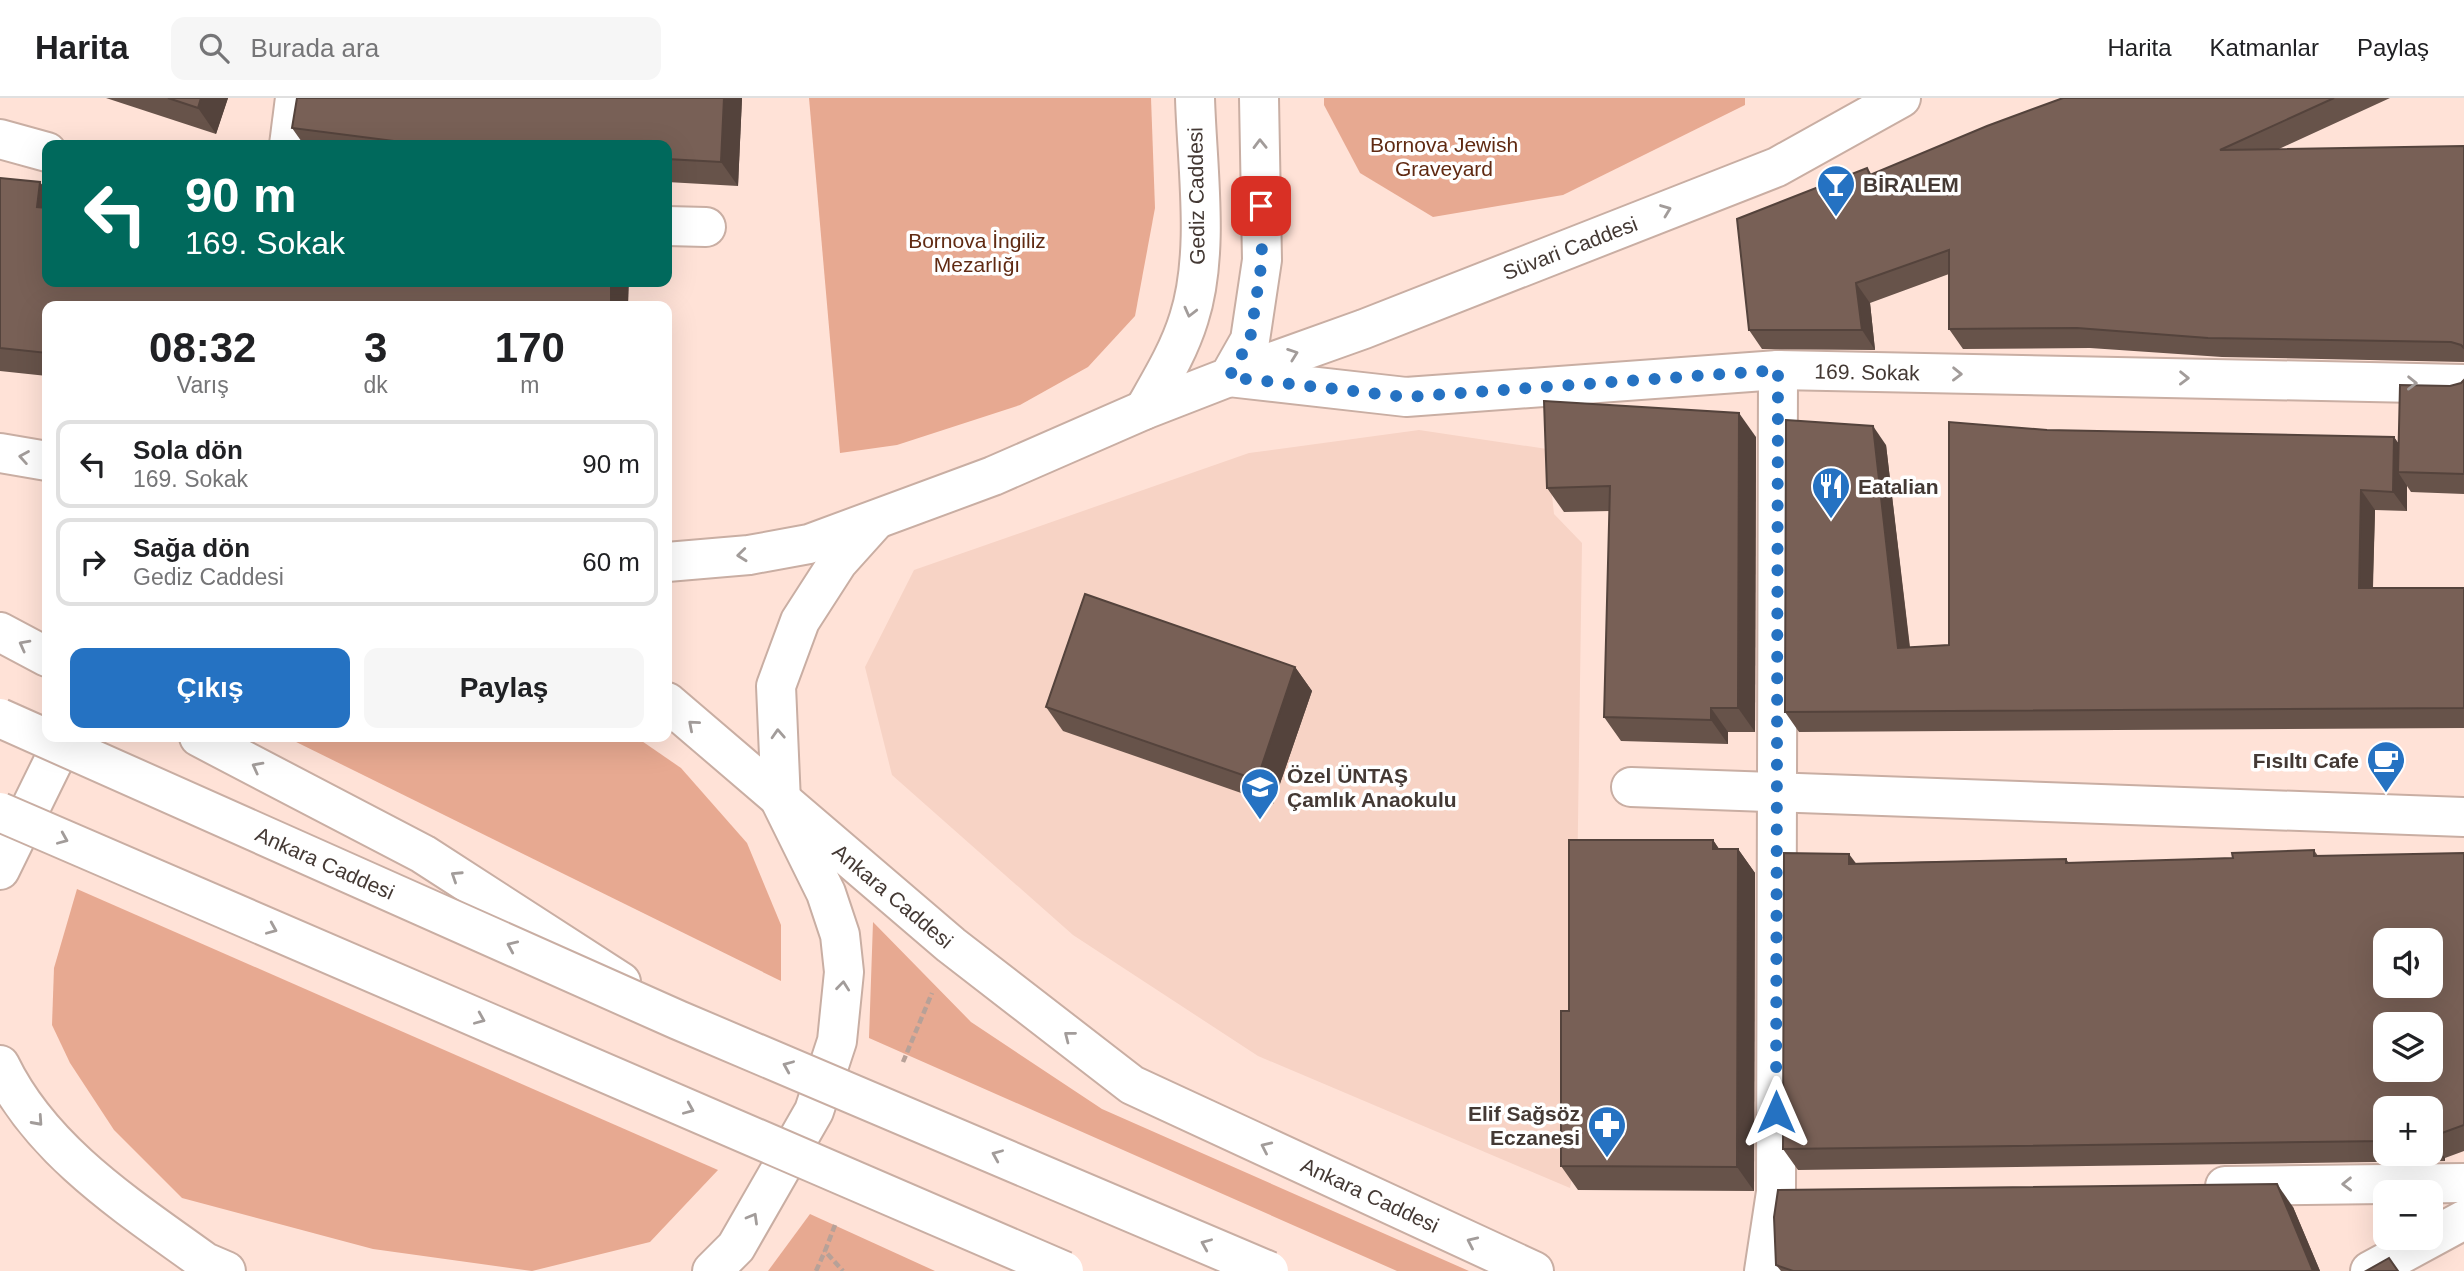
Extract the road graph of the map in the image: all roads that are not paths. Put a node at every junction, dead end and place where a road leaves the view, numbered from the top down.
1 (295, 98) edge
2 (1195, 98) edge
3 (1259, 98) edge
4 (1901, 98) edge
5 (0, 139) edge
6 (290, 140) edge
7 (42, 151) edge
8 (672, 226) edge
9 (706, 227) dead end
10 (1778, 370) junction
11 (1229, 377) junction
12 (2464, 384) edge
13 (1144, 410) junction
14 (0, 453) edge
15 (42, 460) edge
16 (880, 516) junction
17 (672, 562) edge
18 (0, 632) edge
19 (42, 654) edge
20 (672, 706) edge
21 (0, 718) edge
22 (42, 737) edge
23 (54, 742) edge
24 (66, 742) edge
25 (209, 742) edge
26 (1631, 787) dead end
27 (1775, 790) junction
28 (781, 802) junction
29 (0, 812) edge
30 (2464, 817) edge
31 (0, 870) edge
32 (678, 1020) junction
33 (0, 1065) edge
34 (2464, 1183) edge
35 (2189, 1186) edge
36 (1817, 1191) edge
37 (1776, 1192) junction
38 (2464, 1220) edge
39 (226, 1271) edge
40 (712, 1271) edge
41 (1064, 1271) edge
42 (1269, 1271) edge
43 (1534, 1271) edge
44 (1764, 1271) edge
45 (2370, 1271) edge

1 - 6 main road
2 -> 13 main road, Gediz Caddesi
11 -> 3 main road
11 -> 4 main road, Süvari Caddesi
5 - 7 main road
8 - 9 main road
10 - 11 main road, 169. Sokak
10 -> 12 main road, 169. Sokak
10 - 27 main road
11 - 13 main road
13 - 16 main road
15 -> 14 main road
16 -> 17 main road
28 -> 16 main road
19 -> 18 main road
28 -> 20 main road, Ankara Caddesi
22 -> 21 main road, Ankara Caddesi, bridge
32 -> 23 main road, Ankara Caddesi, bridge
24 - 31 main road
32 -> 25 main road, bridge
26 - 27 main road
27 - 30 main road
27 - 37 main road
40 -> 28 main road
43 -> 28 main road, Ankara Caddesi
29 -> 41 main road, bridge
42 -> 32 main road, Ankara Caddesi, bridge
33 -> 39 main road
34 -> 35 main road
36 - 37 main road
37 - 44 main road
38 - 45 main road

